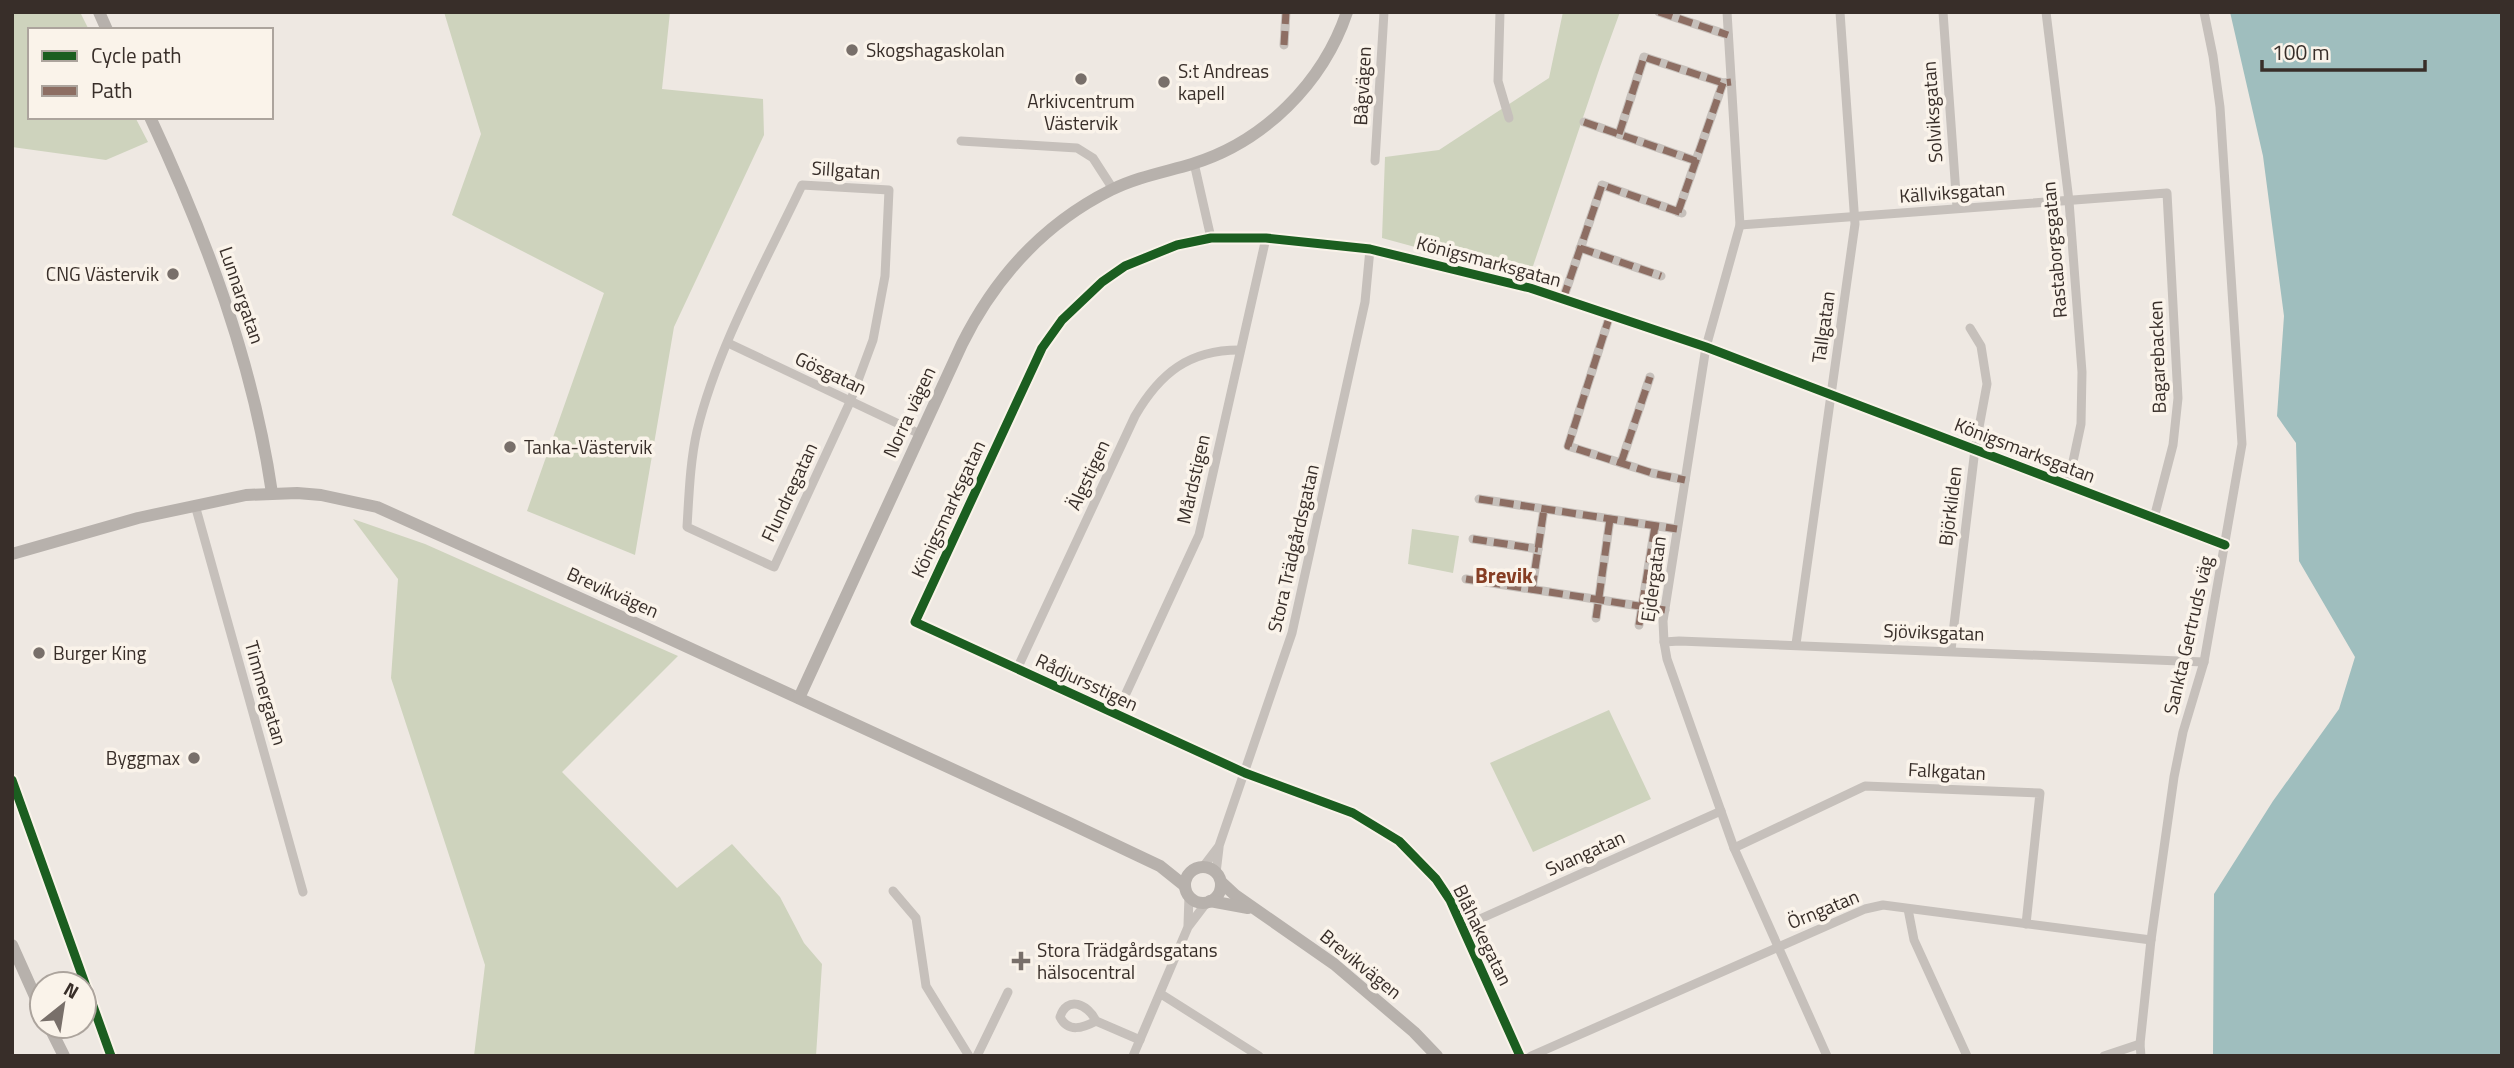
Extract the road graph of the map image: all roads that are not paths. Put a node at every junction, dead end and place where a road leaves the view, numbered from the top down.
1 (99, 12) edge
2 (1286, 12) edge
3 (1346, 12) edge
4 (1384, 12) edge
5 (1500, 12) edge
6 (1659, 12) edge
7 (1727, 12) edge
8 (1840, 12) edge
9 (1943, 12) edge
10 (2046, 12) edge
11 (2204, 12) edge
12 (106, 28) edge
13 (1728, 35) junction
14 (1284, 45) dead end
15 (1727, 82) junction
16 (1509, 118) dead end
17 (151, 119) edge
18 (1584, 122) dead end
19 (1619, 134) junction
20 (961, 141) dead end
21 (1375, 161) dead end
22 (1696, 161) junction
23 (1194, 163) junction
24 (1113, 189) junction
25 (2166, 193) joint
26 (2068, 201) junction
27 (1957, 208) junction
28 (1854, 217) junction
29 (1741, 225) junction
30 (1211, 238) junction
31 (1266, 238) junction
32 (1580, 248) junction
33 (1370, 249) junction
34 (1661, 276) dead end
35 (1563, 299) junction
36 (1610, 315) junction
37 (1970, 328) dead end
38 (728, 343) junction
39 (1706, 347) junction
40 (1239, 350) junction
41 (1650, 377) dead end
42 (1832, 394) junction
43 (850, 402) junction
44 (920, 434) junction
45 (1975, 449) junction
46 (1621, 463) junction
47 (1685, 480) junction
48 (2068, 485) junction
49 (272, 493) junction
50 (1479, 499) dead end
51 (195, 505) junction
52 (1544, 509) junction
53 (2154, 518) junction
54 (1610, 519) junction
55 (1655, 526) junction
56 (1677, 529) junction
57 (1473, 539) dead end
58 (2225, 545) junction
59 (1538, 549) junction
60 (16, 554) edge
61 (1466, 579) dead end
62 (1532, 589) junction
63 (1599, 600) junction
64 (1642, 606) junction
65 (1665, 610) junction
66 (1596, 618) dead end
67 (915, 622) joint
68 (1639, 625) dead end
69 (1664, 642) junction
70 (1796, 644) junction
71 (1951, 650) junction
72 (2204, 662) junction
73 (1017, 669) junction
74 (799, 698) junction
75 (1116, 715) junction
76 (1245, 773) junction
77 (1721, 811) junction
78 (1219, 846) junction
79 (1734, 848) junction
80 (1160, 866) junction
81 (1199, 868) junction
82 (1219, 877) junction
83 (893, 891) dead end
84 (1187, 891) junction
85 (303, 892) dead end
86 (1208, 902) junction
87 (1255, 909) junction
88 (1908, 909) junction
89 (2026, 923) junction
90 (1188, 927) junction
91 (1462, 927) junction
92 (2151, 940) junction
93 (12, 945) edge
94 (1777, 947) junction
95 (28, 981) edge
96 (1008, 992) dead end
97 (1161, 994) junction
98 (1096, 1021) dead end
99 (56, 1040) edge
100 (1140, 1040) junction
101 (2140, 1044) junction
102 (64, 1056) edge
103 (969, 1056) edge
104 (976, 1056) edge
105 (1133, 1056) edge
106 (1259, 1056) edge
107 (1437, 1056) edge
108 (1520, 1056) edge
109 (1531, 1056) edge
110 (1827, 1056) edge
111 (1967, 1056) edge
112 (2104, 1056) edge
113 (2141, 1056) edge

1 - 12 street
2 - 14 street
3 - 23 street, Norra vägen
4 - 21 street, Bågvägen
5 - 16 street
6 - 13 street
7 - 13 street, Ejdergatan
8 - 28 street, Tallgatan
9 - 27 street, Solviksgatan
10 - 26 street, Rastaborgsgatan
11 - 58 street, Sankta Gertruds väg
13 - 15 street, Ejdergatan
15 - 19 street
15 - 22 street, Ejdergatan
15 - 29 street, Ejdergatan
17 - 49 street, Lunnargatan
18 - 19 street
19 - 22 street
20 - 24 street
22 - 32 street, Ejdergatan
23 - 24 street, Norra vägen
23 - 30 street
24 - 44 street, Norra vägen
25 - 26 street, Källviksgatan
25 - 53 street, Bagarebacken
26 - 27 street, Källviksgatan
26 - 48 street, Rastaborgsgatan
27 - 28 street, Källviksgatan
28 - 29 street, Källviksgatan
28 - 42 street, Tallgatan
29 - 39 street, Ejdergatan
30 - 31 street, Königsmarksgatan
30 - 67 street, Königsmarksgatan
31 - 33 street, Königsmarksgatan
31 - 40 street, Mårdstigen
32 - 34 street
32 - 35 street, Ejdergatan
33 - 35 street, Königsmarksgatan
33 - 76 street, Stora Trädgårdsgatan
35 - 36 street, Königsmarksgatan
36 - 39 street, Königsmarksgatan
36 - 46 street
37 - 45 street, Björkliden
38 - 43 street, Gösgatan
38 - 43 street, Flundregatan
38 - 43 street, Sillgatan
39 - 42 street, Königsmarksgatan
39 - 47 street, Ejdergatan
40 - 73 street, Älgstigen
40 - 75 street, Mårdstigen
41 - 46 street
42 - 45 street, Königsmarksgatan
42 - 70 street, Tallgatan
43 - 44 street, Gösgatan
44 - 74 street, Norra vägen
45 - 48 street, Königsmarksgatan
45 - 71 street, Björkliden
46 - 47 street
47 - 56 street, Ejdergatan
48 - 53 street, Königsmarksgatan
49 - 51 street, Brevikvägen
49 - 74 street, Brevikvägen
50 - 52 street
51 - 60 street, Brevikvägen
51 - 85 street, Timmergatan
52 - 54 street
52 - 59 street
53 - 58 street, Königsmarksgatan
54 - 55 street
54 - 63 street
55 - 56 street
55 - 64 street
56 - 65 street, Ejdergatan
57 - 59 street
58 - 72 street, Sankta Gertruds väg
59 - 62 street
61 - 62 street
62 - 63 street
63 - 64 street
63 - 66 street
64 - 65 street
64 - 68 street
65 - 69 street, Ejdergatan
67 - 73 street, Rådjursstigen
69 - 70 street, Sjöviksgatan
69 - 77 street, Ejdergatan
70 - 71 street, Sjöviksgatan
71 - 72 street, Sjöviksgatan
72 - 92 street, Sankta Gertruds väg
73 - 75 street, Rådjursstigen
74 - 80 street, Brevikvägen
75 - 76 street, Rådjursstigen
76 - 78 street, Stora Trädgårdsgatan
76 - 91 street, Blåhakegatan
77 - 79 street, Ejdergatan
77 - 91 street, Svangatan
78 - 81 street, Stora Trädgårdsgatan
78 - 82 street, Stora Trädgårdsgatan
79 - 89 street, Falkgatan
79 - 94 street, Ejdergatan
80 - 81 street, Brevikvägen
80 - 84 street, Brevikvägen
81 - 82 street
81 - 84 street
82 - 86 street
82 - 87 street, Brevikvägen
83 - 103 street
84 - 86 street
84 - 90 street
86 - 87 street, Brevikvägen
86 - 90 street
87 - 107 street, Brevikvägen
88 - 89 street, Örngatan
88 - 94 street, Örngatan
88 - 111 street
89 - 92 street, Örngatan
90 - 97 street
91 - 108 street, Blåhakegatan
92 - 101 street, Sankta Gertruds väg
93 - 95 street
94 - 109 street, Örngatan
94 - 110 street, Ejdergatan
96 - 104 street
97 - 100 street
97 - 106 street
98 - 100 street
99 - 102 street
100 - 105 street
101 - 112 street
101 - 113 street, Sankta Gertruds väg

